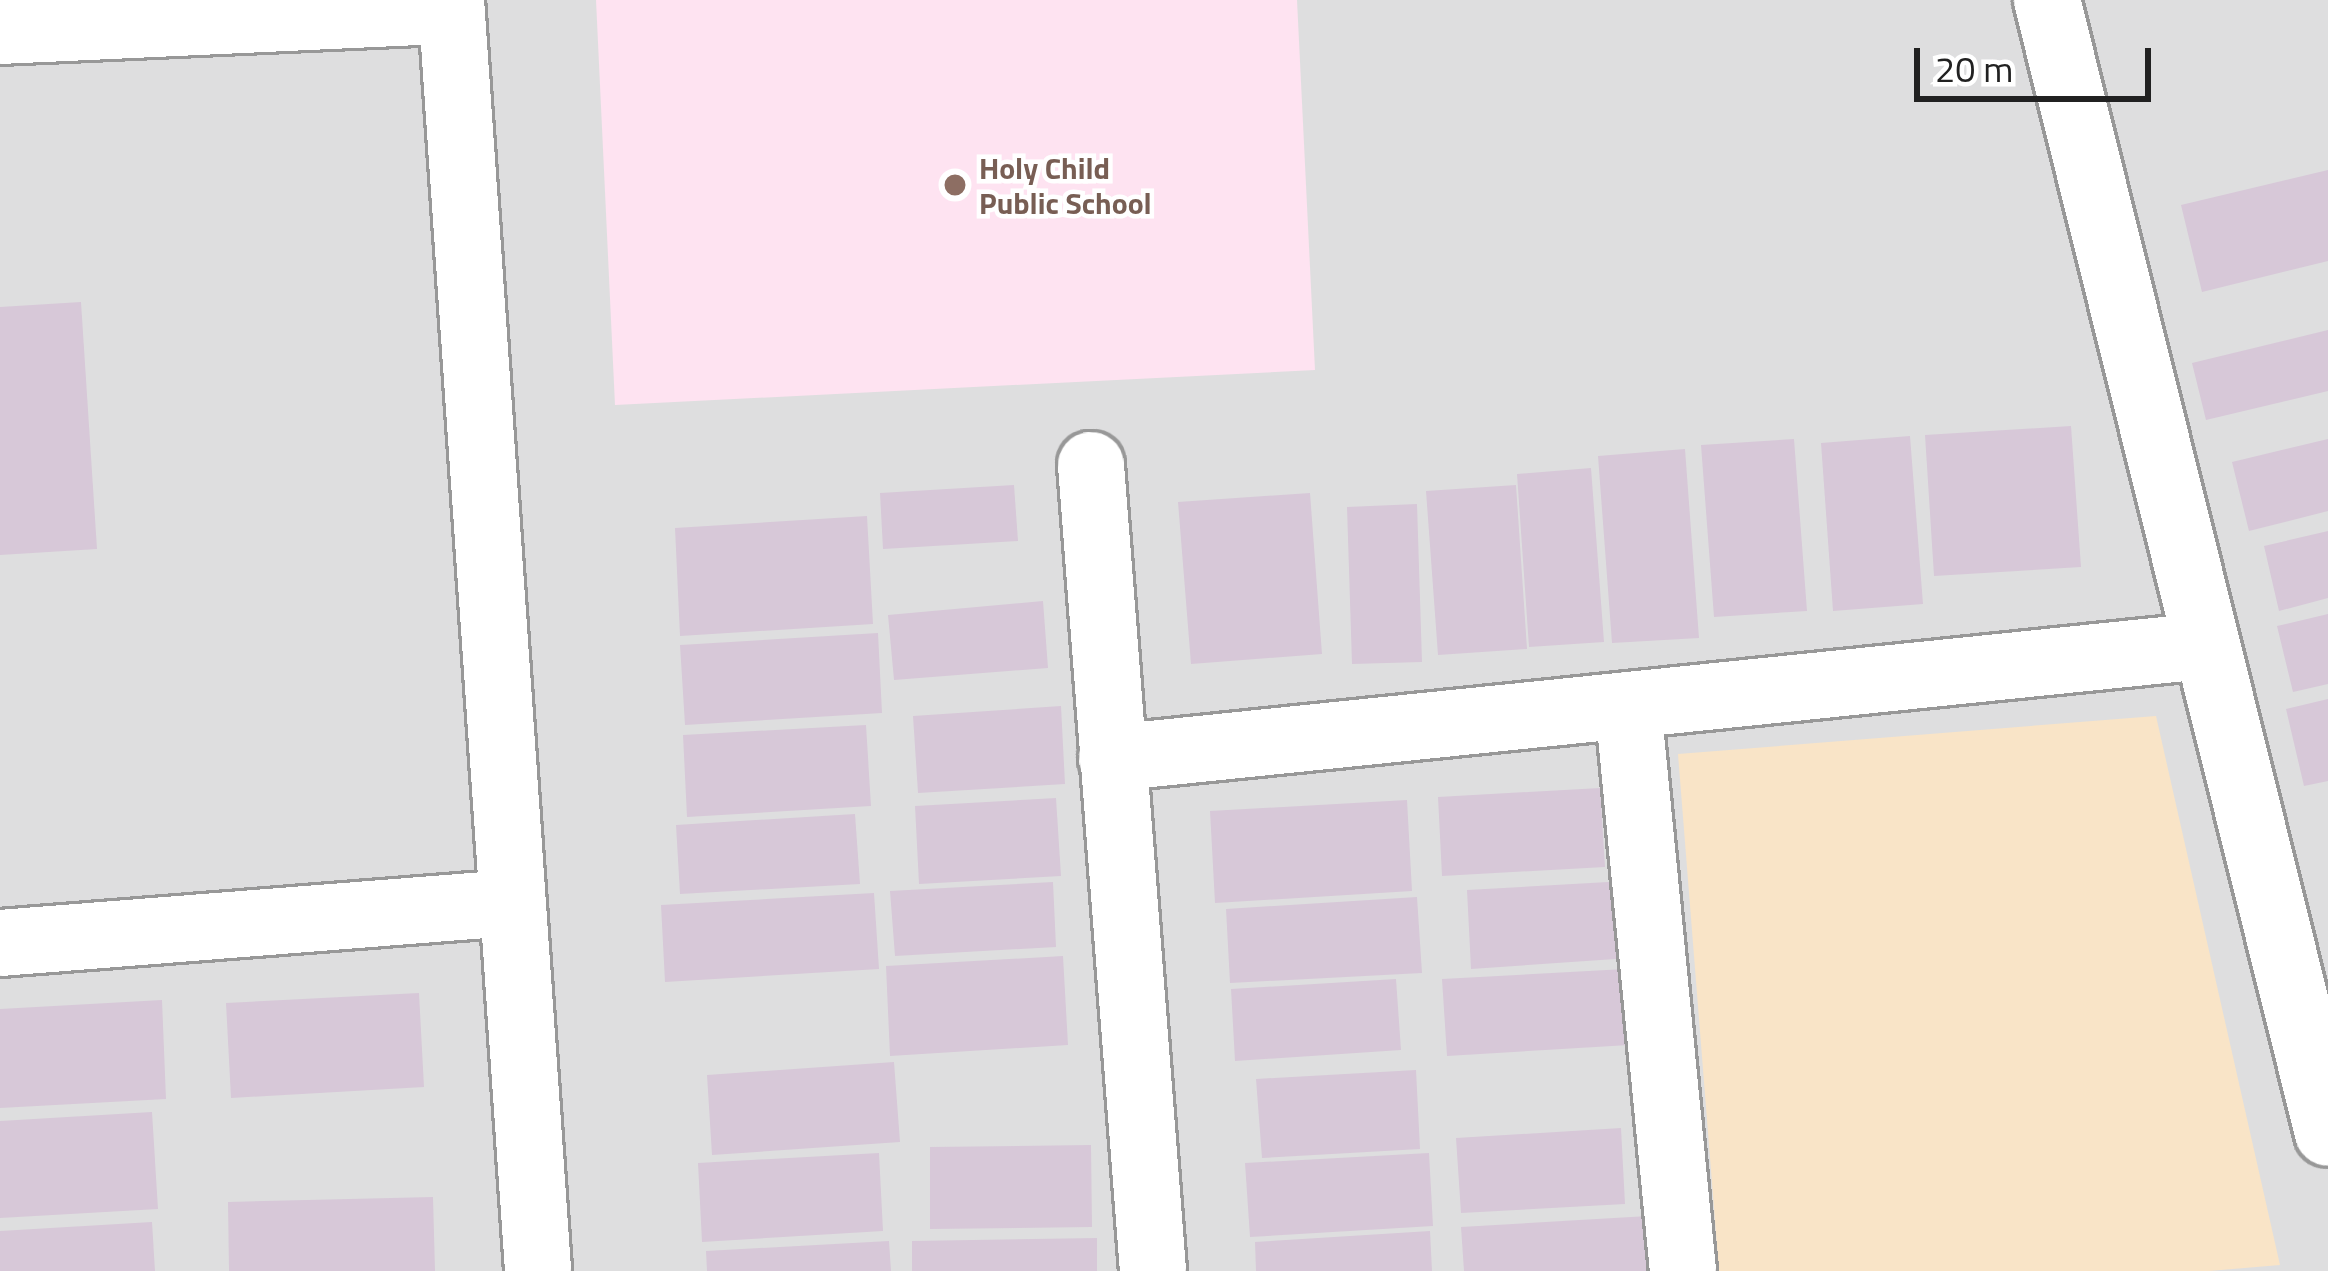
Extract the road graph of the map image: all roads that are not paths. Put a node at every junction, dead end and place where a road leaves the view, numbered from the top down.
1 (2047, 0) edge
2 (450, 5) edge
3 (0, 31) edge
4 (1091, 465) dead end
5 (2204, 646) junction
6 (1628, 705) junction
7 (1112, 758) junction
8 (511, 903) junction
9 (0, 943) edge
10 (2328, 1133) edge
11 (538, 1271) edge
12 (1153, 1271) edge
13 (1683, 1271) edge

1 - 5 street
2 - 3 street
2 - 8 street
4 - 7 street
5 - 6 street
5 - 10 street
6 - 7 street
6 - 13 street
7 - 12 street
8 - 9 street
8 - 11 street

